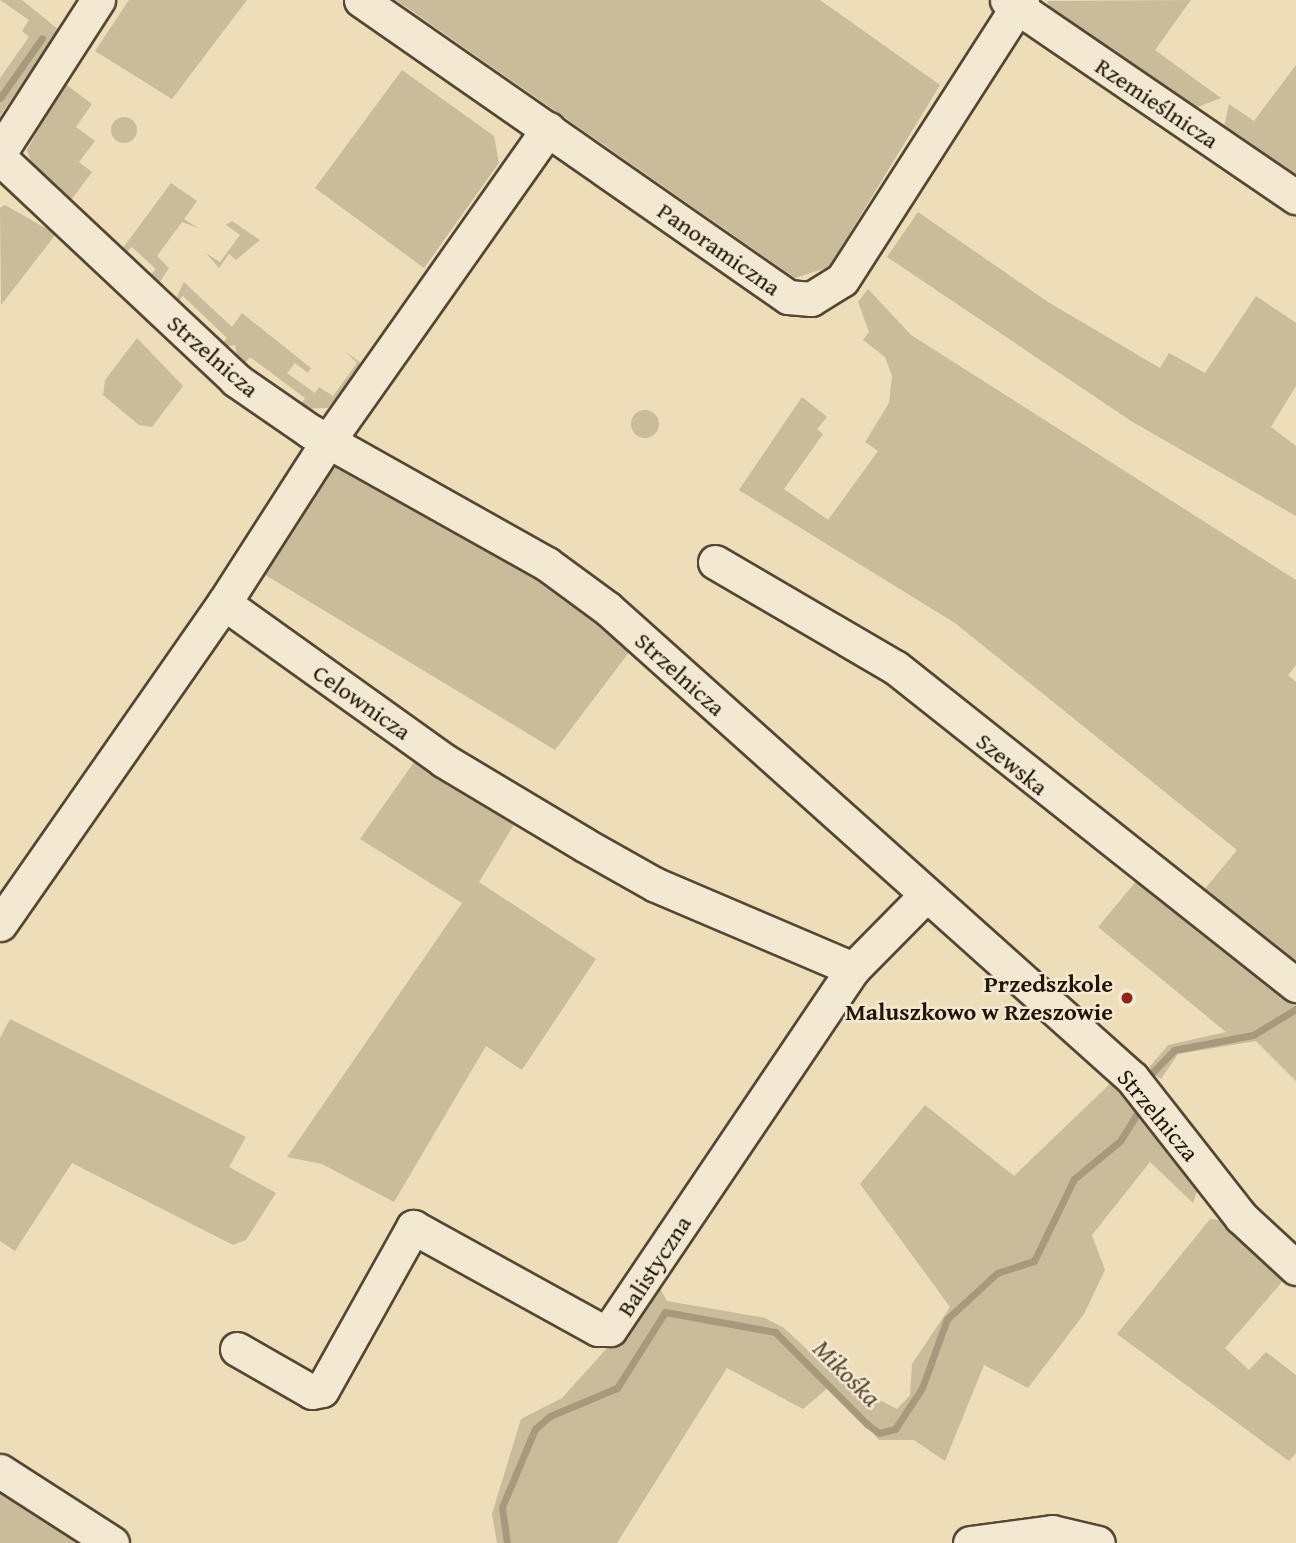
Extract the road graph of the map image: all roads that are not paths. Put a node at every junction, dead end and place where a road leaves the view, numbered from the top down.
1 (98, 0) edge
2 (361, 0) edge
3 (1016, 2) edge
4 (548, 129) junction
5 (0, 152) edge
6 (0, 158) edge
7 (1296, 197) edge
8 (328, 441) junction
9 (715, 562) dead end
10 (224, 603) junction
11 (923, 897) junction
12 (0, 924) edge
13 (853, 969) junction
14 (1296, 985) edge
15 (1296, 1268) edge
16 (237, 1349) dead end
17 (0, 1471) edge
18 (112, 1543) edge
19 (970, 1543) edge
20 (1098, 1543) edge

1 - 5 street
2 - 4 street, Panoramiczna
3 - 4 street, Panoramiczna
3 - 7 street, Rzemieślnicza
4 - 8 street
6 - 8 street, Strzelnicza
8 - 10 street
8 - 11 street, Strzelnicza
9 - 14 street, Szewska
10 - 12 street
10 - 13 street, Celownicza
11 - 13 street, Balistyczna
11 - 15 street, Strzelnicza
13 - 16 street, Balistyczna
17 - 18 street
19 - 20 street

